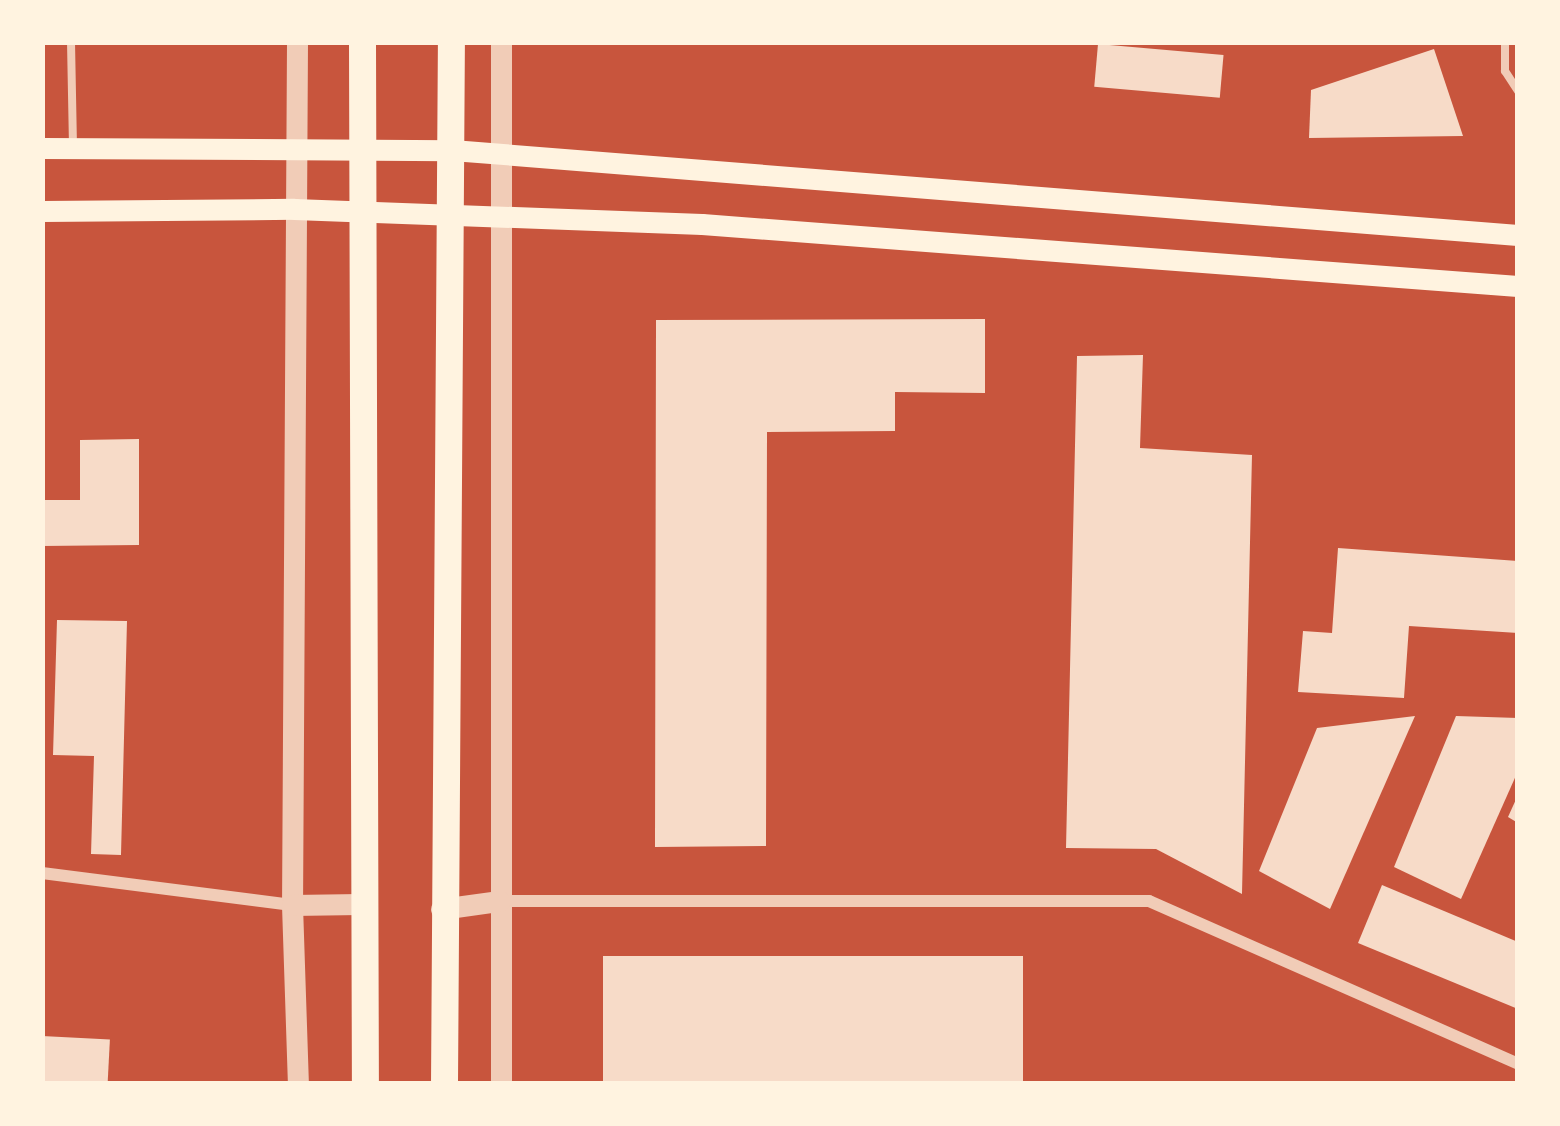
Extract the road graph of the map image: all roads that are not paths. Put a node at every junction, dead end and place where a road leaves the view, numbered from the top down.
1 (70, 42) edge
2 (297, 42) edge
3 (362, 42) edge
4 (451, 42) edge
5 (501, 42) edge
6 (1504, 42) edge
7 (1518, 91) edge
8 (297, 145) junction
9 (361, 147) junction
10 (42, 148) edge
11 (73, 148) junction
12 (452, 150) junction
13 (500, 153) junction
14 (294, 208) junction
15 (42, 211) edge
16 (362, 213) junction
17 (450, 217) junction
18 (499, 221) junction
19 (1518, 235) edge
20 (1518, 286) edge
21 (42, 873) edge
22 (499, 901) junction
23 (292, 904) junction
24 (360, 904) junction
25 (441, 909) junction
26 (1518, 1064) edge
27 (298, 1084) edge
28 (364, 1084) edge
29 (444, 1084) edge
30 (501, 1084) edge

1 - 11 lane
2 - 8 street
3 - 9 highway
4 - 12 highway
5 - 13 street
6 - 7 lane
8 - 9 main road
8 - 11 main road
8 - 14 street
9 - 12 main road
9 - 16 highway
10 - 11 main road
12 - 13 main road
12 - 17 highway
13 - 18 street
13 - 19 main road
14 - 15 main road
14 - 16 main road
14 - 23 street
16 - 17 main road
16 - 24 highway
17 - 18 main road
17 - 25 highway
18 - 20 main road
18 - 22 street
21 - 23 street
22 - 25 street
22 - 26 street
22 - 30 street
23 - 24 street
23 - 27 street
24 - 28 highway
25 - 29 highway

